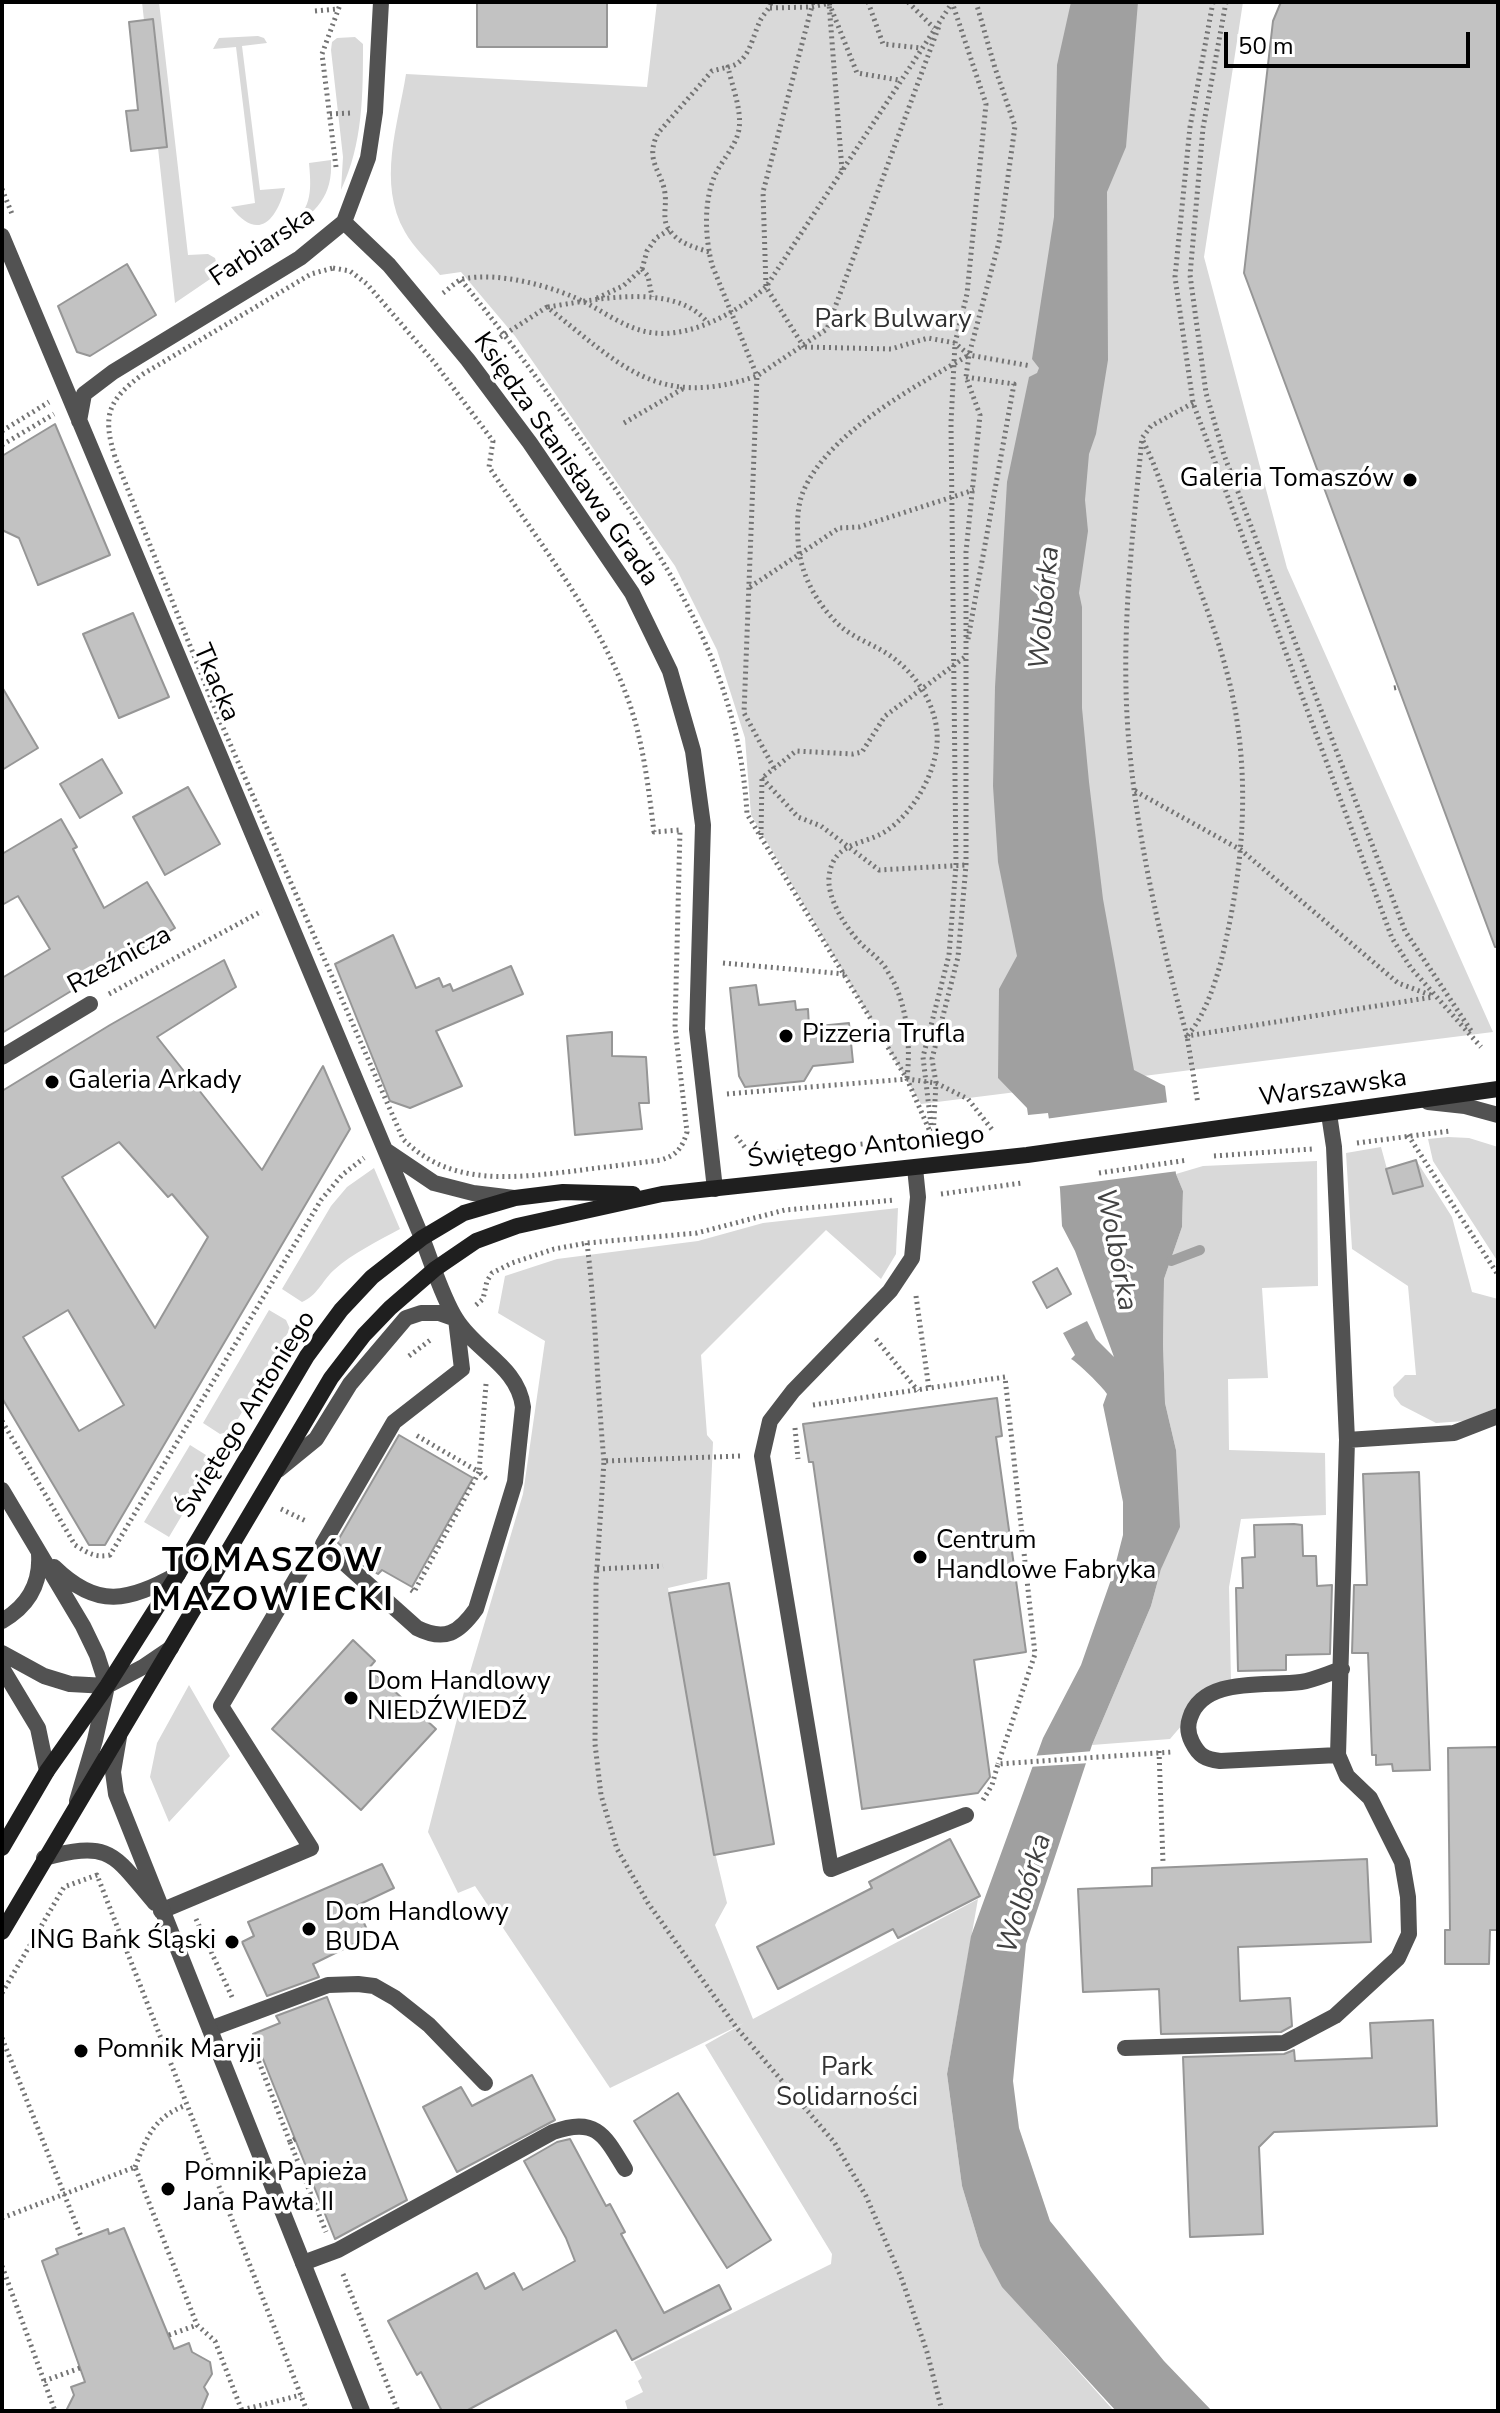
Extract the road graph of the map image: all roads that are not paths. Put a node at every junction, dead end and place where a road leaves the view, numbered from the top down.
1 (381, 2) edge
2 (344, 222) junction
3 (2, 236) edge
4 (78, 423) junction
5 (90, 1004) road end
6 (2, 1057) edge
7 (1498, 1089) edge
8 (1418, 1101) junction
9 (1329, 1114) junction
10 (1498, 1115) edge
11 (383, 1149) junction
12 (1027, 1155) joint
13 (915, 1168) junction
14 (715, 1189) junction
15 (662, 1194) junction
16 (515, 1198) junction
17 (422, 1238) junction
18 (435, 1269) junction
19 (456, 1319) junction
20 (1498, 1416) edge
21 (1347, 1440) junction
22 (278, 1470) junction
23 (2, 1490) edge
24 (39, 1553) junction
25 (301, 1570) dead end
26 (178, 1574) junction
27 (2, 1621) edge
28 (174, 1646) junction
29 (2, 1653) edge
30 (2, 1668) edge
31 (1342, 1669) junction
32 (107, 1686) junction
33 (119, 1733) junction
34 (1338, 1755) junction
35 (47, 1771) junction
36 (74, 1810) junction
37 (966, 1815) road end
38 (2, 1848) edge
39 (44, 1858) junction
40 (161, 1911) junction
41 (2, 1932) edge
42 (210, 2029) junction
43 (1125, 2048) dead end
44 (485, 2083) dead end
45 (625, 2169) dead end
46 (303, 2263) junction
47 (362, 2411) edge

1 - 2 street, Farbiarska
2 - 4 street, Farbiarska
2 - 14 street, Księdza Stanisława Grada
3 - 4 street, Tkacka
4 - 11 street, Tkacka
5 - 6 street, Rzeźnicza
7 - 8 main road, Warszawska
8 - 9 main road, Warszawska
8 - 10 street
9 - 12 main road, Warszawska
9 - 21 street
11 - 16 street
11 - 17 street, Tkacka
12 - 13 main road, Świętego Antoniego
13 - 14 main road, Świętego Antoniego
13 - 37 street
14 - 15 main road, Świętego Antoniego
15 - 16 main road, Świętego Antoniego
15 - 18 main road, Świętego Antoniego
16 - 17 main road, Świętego Antoniego
17 - 18 street, Tkacka
17 - 26 main road, Świętego Antoniego
18 - 19 street, Tkacka
18 - 22 main road, Świętego Antoniego
19 - 19 street
19 - 22 street
20 - 21 street
21 - 31 street
22 - 28 main road, Świętego Antoniego
23 - 24 street
24 - 26 street
24 - 27 street
24 - 32 street
25 - 40 street
26 - 32 main road, Świętego Antoniego
28 - 32 street
28 - 33 main road, Świętego Antoniego
29 - 32 street
30 - 35 street
31 - 34 street
31 - 34 street
32 - 35 main road, Świętego Antoniego
32 - 36 street
33 - 36 main road, Świętego Antoniego
33 - 40 street
34 - 43 street
35 - 38 main road, Świętego Antoniego
36 - 39 main road, Świętego Antoniego
39 - 40 street
39 - 41 main road, Świętego Antoniego
40 - 42 street
42 - 44 street
42 - 46 street
45 - 46 street
46 - 47 street

